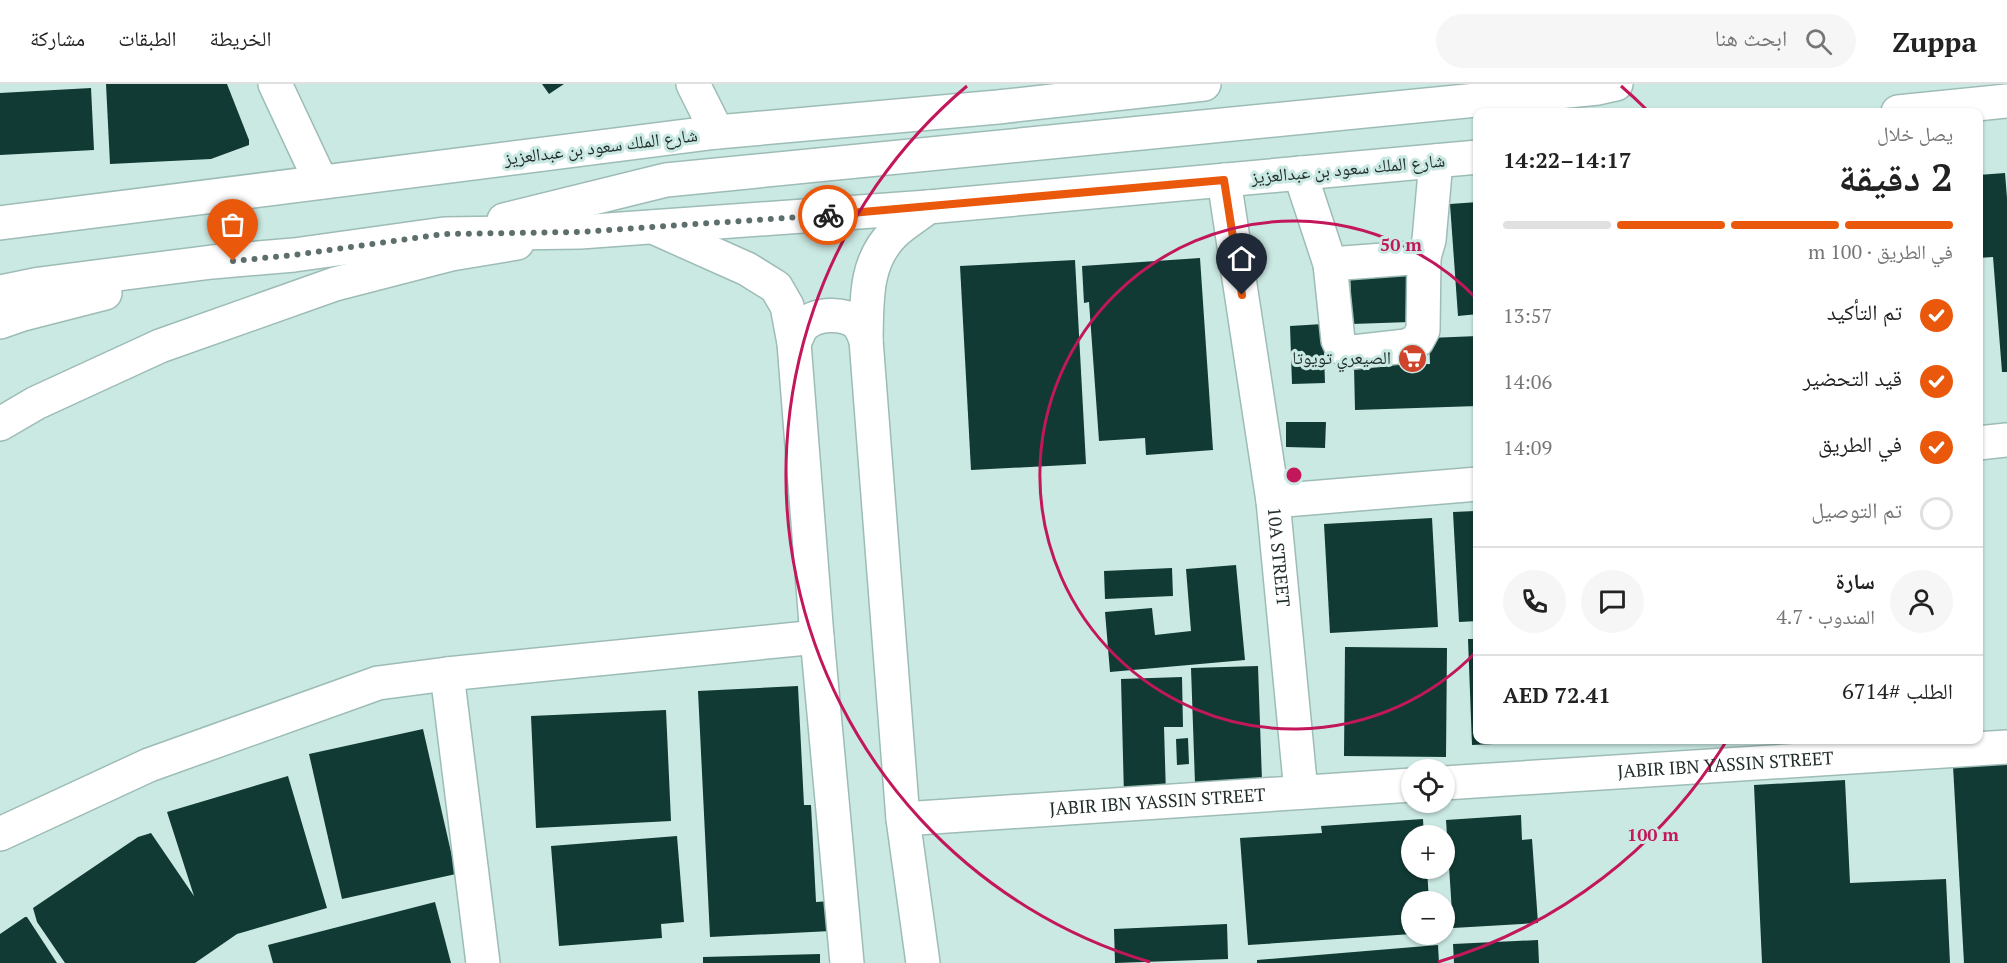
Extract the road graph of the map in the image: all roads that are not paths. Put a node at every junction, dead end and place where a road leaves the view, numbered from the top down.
1 (275, 84) edge
2 (693, 84) edge
3 (1056, 84) edge
4 (1204, 84) edge
5 (1616, 84) edge
6 (2007, 101) edge
7 (998, 106) junction
8 (1938, 108) edge
9 (717, 132) junction
10 (1473, 157) edge
11 (1436, 161) junction
12 (1300, 173) junction
13 (1224, 180) junction
14 (321, 182) junction
15 (928, 207) junction
16 (0, 223) edge
17 (653, 227) junction
18 (580, 232) junction
19 (444, 234) junction
20 (294, 255) junction
21 (1424, 257) junction
22 (1330, 264) junction
23 (0, 292) edge
24 (0, 322) edge
25 (866, 340) junction
26 (794, 343) junction
27 (0, 424) edge
28 (2007, 440) edge
29 (1983, 442) edge
30 (1473, 484) edge
31 (1273, 501) junction
32 (817, 637) junction
33 (447, 674) junction
34 (2007, 747) edge
35 (1455, 782) edge
36 (1401, 786) edge
37 (1301, 792) junction
38 (903, 819) junction
39 (0, 834) edge
40 (483, 963) edge
41 (847, 963) edge
42 (923, 963) edge

1 - 14 street
2 - 9 street
3 - 7 street
4 - 7 street, شارع الملك سعود بن عبدالعزيز
5 - 19 street
6 - 8 street
7 - 9 street, شارع الملك سعود بن عبدالعزيز
9 - 14 street, شارع الملك سعود بن عبدالعزيز
10 - 11 street, شارع الملك سعود بن عبدالعزيز
11 - 12 street, شارع الملك سعود بن عبدالعزيز
11 - 21 street
12 - 13 street, شارع الملك سعود بن عبدالعزيز
12 - 22 street
13 - 15 street, شارع الملك سعود بن عبدالعزيز
13 - 31 street, 10A STREET
14 - 16 street, شارع الملك سعود بن عبدالعزيز
15 - 17 street, شارع الملك سعود بن عبدالعزيز
15 - 25 street
17 - 18 street, شارع الملك سعود بن عبدالعزيز
17 - 26 street
18 - 19 street, شارع الملك سعود بن عبدالعزيز
18 - 27 street
19 - 20 street, شارع الملك سعود بن عبدالعزيز
20 - 23 street, شارع الملك سعود بن عبدالعزيز
20 - 24 street
21 - 22 street
21 - 22 street
25 - 26 street
25 - 38 street
26 - 32 street
28 - 29 street
30 - 31 street
31 - 37 street, 10A STREET
32 - 33 street
32 - 41 street
33 - 39 street
33 - 40 street
34 - 35 street, JABIR IBN YASSIN STREET
36 - 37 street, JABIR IBN YASSIN STREET
37 - 38 street, JABIR IBN YASSIN STREET
38 - 42 street

